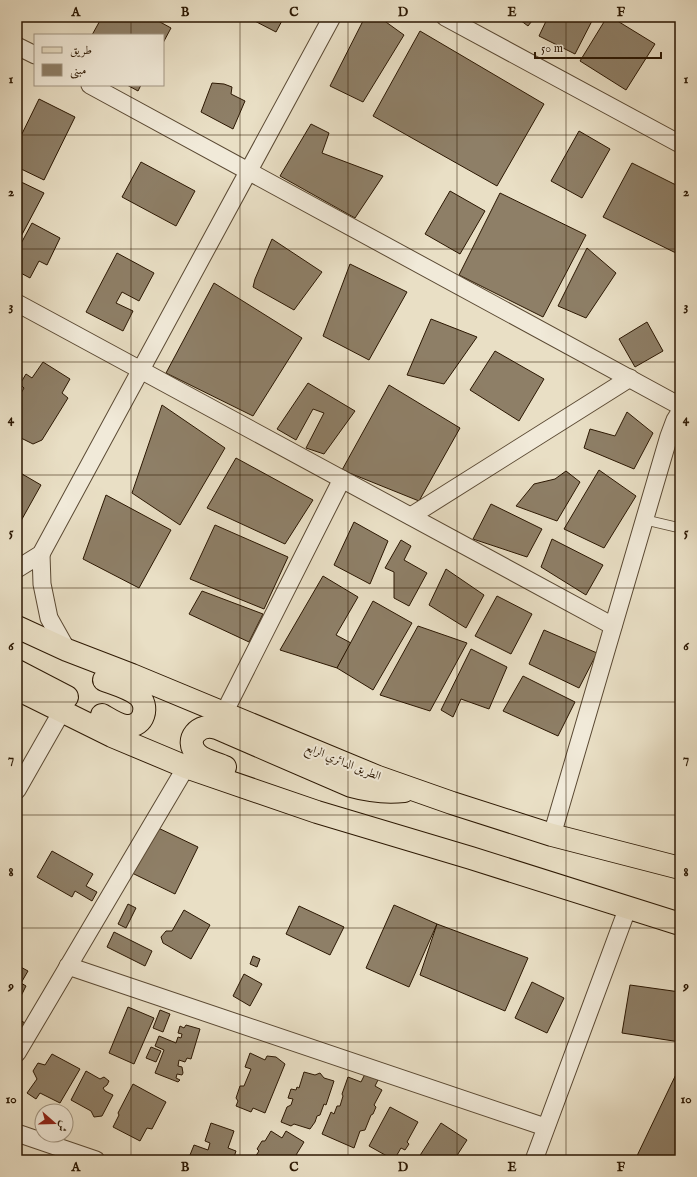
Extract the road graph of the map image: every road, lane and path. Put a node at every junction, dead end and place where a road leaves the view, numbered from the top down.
1 (332, 17) edge
2 (445, 17) edge
3 (17, 46) edge
4 (34, 54) edge
5 (92, 86) edge
6 (680, 144) edge
7 (248, 171) junction
8 (17, 303) edge
9 (140, 370) junction
10 (630, 378) junction
11 (680, 406) edge
12 (680, 412) edge
13 (342, 479) junction
14 (411, 516) junction
15 (646, 520) junction
16 (680, 528) edge
17 (41, 554) junction
18 (17, 569) edge
19 (613, 626) junction
20 (17, 627) edge
21 (17, 643) edge
22 (67, 650) junction
23 (17, 671) edge
24 (17, 689) edge
25 (62, 711) junction
26 (224, 713) junction
27 (186, 767) junction
28 (17, 790) edge
29 (417, 790) junction
30 (306, 809) junction
31 (552, 835) junction
32 (680, 868) edge
33 (628, 908) junction
34 (680, 924) edge
35 (68, 966) junction
36 (17, 1052) edge
37 (545, 1127) junction
38 (17, 1134) edge
39 (96, 1160) edge
40 (534, 1160) edge

1 - 7 street
2 - 6 street
3 - 4 street
5 - 7 street
7 - 9 street
7 - 10 street
8 - 9 street
9 - 13 street
9 - 17 street
10 - 11 street
10 - 14 street
12 - 15 street
13 - 14 street
13 - 26 street
14 - 19 street
15 - 16 lane
15 - 19 street
17 - 18 street
17 - 22 street
19 - 31 street
20 - 22 main road, الطريق الدائري الرابع
21 - 23 main road
22 - 26 main road, الطريق الدائري الرابع
24 - 25 main road
25 - 27 main road
25 - 28 street
26 - 29 main road, الطريق الدائري الرابع
27 - 30 main road
27 - 35 street
29 - 30 main road
29 - 31 main road, الطريق الدائري الرابع
30 - 33 main road
31 - 32 main road, الطريق الدائري الرابع
33 - 34 main road
33 - 37 street
35 - 36 street
35 - 37 street
37 - 40 street
38 - 39 street

